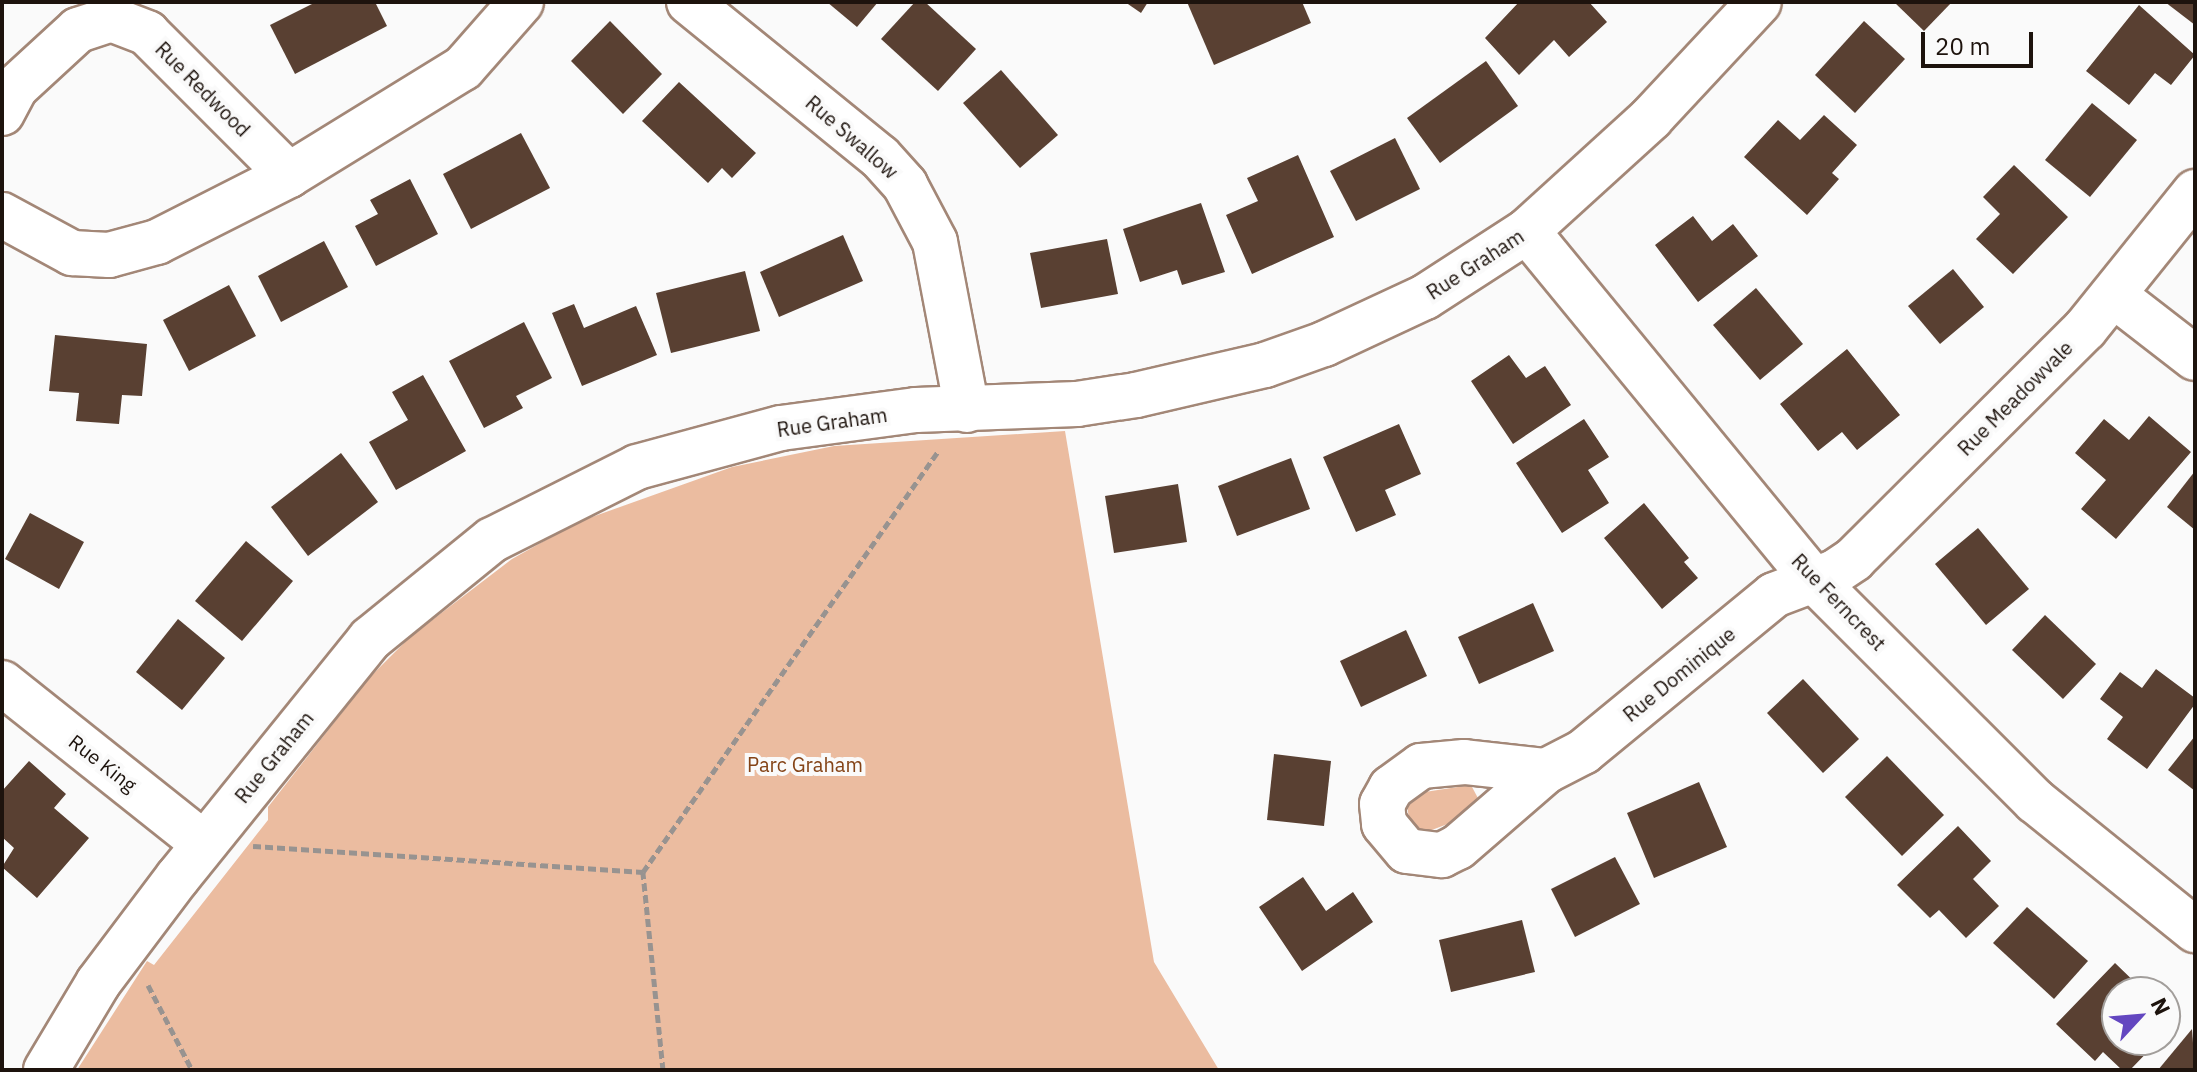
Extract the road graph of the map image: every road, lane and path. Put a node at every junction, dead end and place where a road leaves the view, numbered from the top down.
1 (521, 2) edge
2 (689, 2) edge
3 (1759, 2) edge
4 (2, 113) edge
5 (289, 175) junction
6 (2195, 192) edge
7 (2, 215) edge
8 (1527, 231) junction
9 (2115, 296) junction
10 (2195, 358) edge
11 (967, 410) junction
12 (1813, 579) junction
13 (2, 683) edge
14 (1546, 771) dead end
15 (203, 843) junction
16 (643, 872) junction
17 (2195, 930) edge
18 (127, 944) junction
19 (46, 1070) edge
20 (192, 1070) edge
21 (663, 1070) edge

1 - 5 street
2 - 11 street, Rue Swallow
3 - 8 street, Rue Graham
4 - 5 street, Rue Redwood
5 - 7 street
6 - 9 street, Rue Meadowvale
8 - 11 street, Rue Graham
8 - 12 street, Rue Ferncrest
9 - 10 street
9 - 12 street, Rue Meadowvale
11 - 15 street, Rue Graham
11 - 16 path
12 - 14 street, Rue Dominique
12 - 17 street, Rue Ferncrest
13 - 15 street, Rue King
15 - 16 path
15 - 18 street, Rue Graham
16 - 21 path
18 - 19 street, Rue Graham
18 - 20 path

